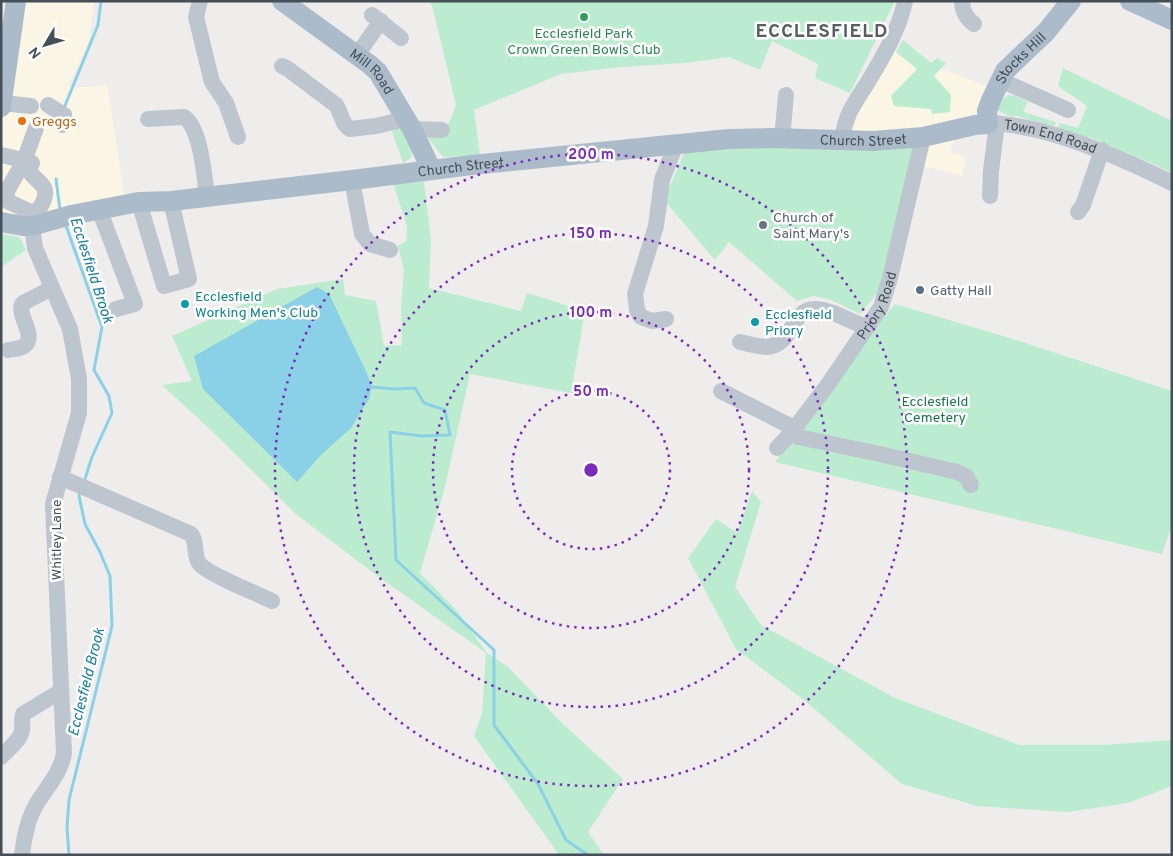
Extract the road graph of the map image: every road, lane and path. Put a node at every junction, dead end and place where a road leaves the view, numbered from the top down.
1 (16, 1) edge
2 (200, 1) edge
3 (282, 1) edge
4 (906, 1) edge
5 (962, 1) edge
6 (1072, 1) edge
7 (1130, 1) edge
8 (1172, 20) edge
9 (974, 24) dead end
10 (401, 38) dead end
11 (357, 55) junction
12 (282, 66) dead end
13 (1000, 80) junction
14 (786, 95) dead end
15 (2, 103) edge
16 (48, 105) dead end
17 (31, 106) dead end
18 (1, 107) edge
19 (1068, 110) dead end
20 (148, 119) dead end
21 (409, 124) junction
22 (992, 124) junction
23 (62, 125) dead end
24 (36, 128) dead end
25 (442, 130) dead end
26 (238, 137) dead end
27 (923, 137) junction
28 (782, 138) junction
29 (842, 141) junction
30 (676, 144) junction
31 (1102, 150) junction
32 (1, 155) edge
33 (431, 170) junction
34 (352, 180) junction
35 (1172, 183) edge
36 (207, 195) junction
37 (990, 196) dead end
38 (171, 200) junction
39 (139, 202) junction
40 (99, 209) junction
41 (1078, 212) dead end
42 (1, 222) edge
43 (32, 226) junction
44 (390, 250) dead end
45 (52, 288) junction
46 (116, 309) dead end
47 (666, 318) dead end
48 (867, 328) junction
49 (740, 342) dead end
50 (8, 350) dead end
51 (721, 391) dead end
52 (792, 431) junction
53 (777, 448) dead end
54 (60, 477) junction
55 (971, 484) dead end
56 (272, 601) dead end
57 (61, 691) junction
58 (1, 757) edge
59 (22, 855) edge

1 - 15 main road
2 - 26 street
3 - 11 main road, Mill Road
4 - 29 street
5 - 9 street
6 - 13 main road, Stocks Hill
7 - 8 main road
10 - 11 street
11 - 21 main road, Mill Road
12 - 21 street
13 - 19 street
13 - 22 main road, Stocks Hill
14 - 28 street
15 - 17 street
15 - 18 main road
16 - 23 street
20 - 36 street
21 - 25 street
21 - 33 main road, Mill Road
22 - 27 main road, Town End Road
22 - 31 street, Town End Road
22 - 37 street
24 - 32 street
27 - 29 main road, Church Street
27 - 48 street, Priory Road
28 - 29 main road, Church Street
28 - 30 main road, Church Street
30 - 33 main road, Church Street
30 - 47 street
31 - 35 street, Town End Road
31 - 41 street
33 - 34 main road, Church Street
34 - 36 main road, Church Street
34 - 44 street
36 - 38 main road, Church Street
38 - 39 main road, Church Street
38 - 39 street
39 - 40 main road, Church Street
40 - 43 main road, Church Street
40 - 46 street
42 - 43 main road, Church Street
43 - 45 street, Whitley Lane
45 - 50 street
45 - 54 street, Whitley Lane
48 - 49 street
48 - 52 street, Priory Road
51 - 52 street
52 - 53 street, Priory Road
52 - 55 street
54 - 56 street
54 - 57 street, Whitley Lane
57 - 58 street
57 - 59 street, Whitley Lane

